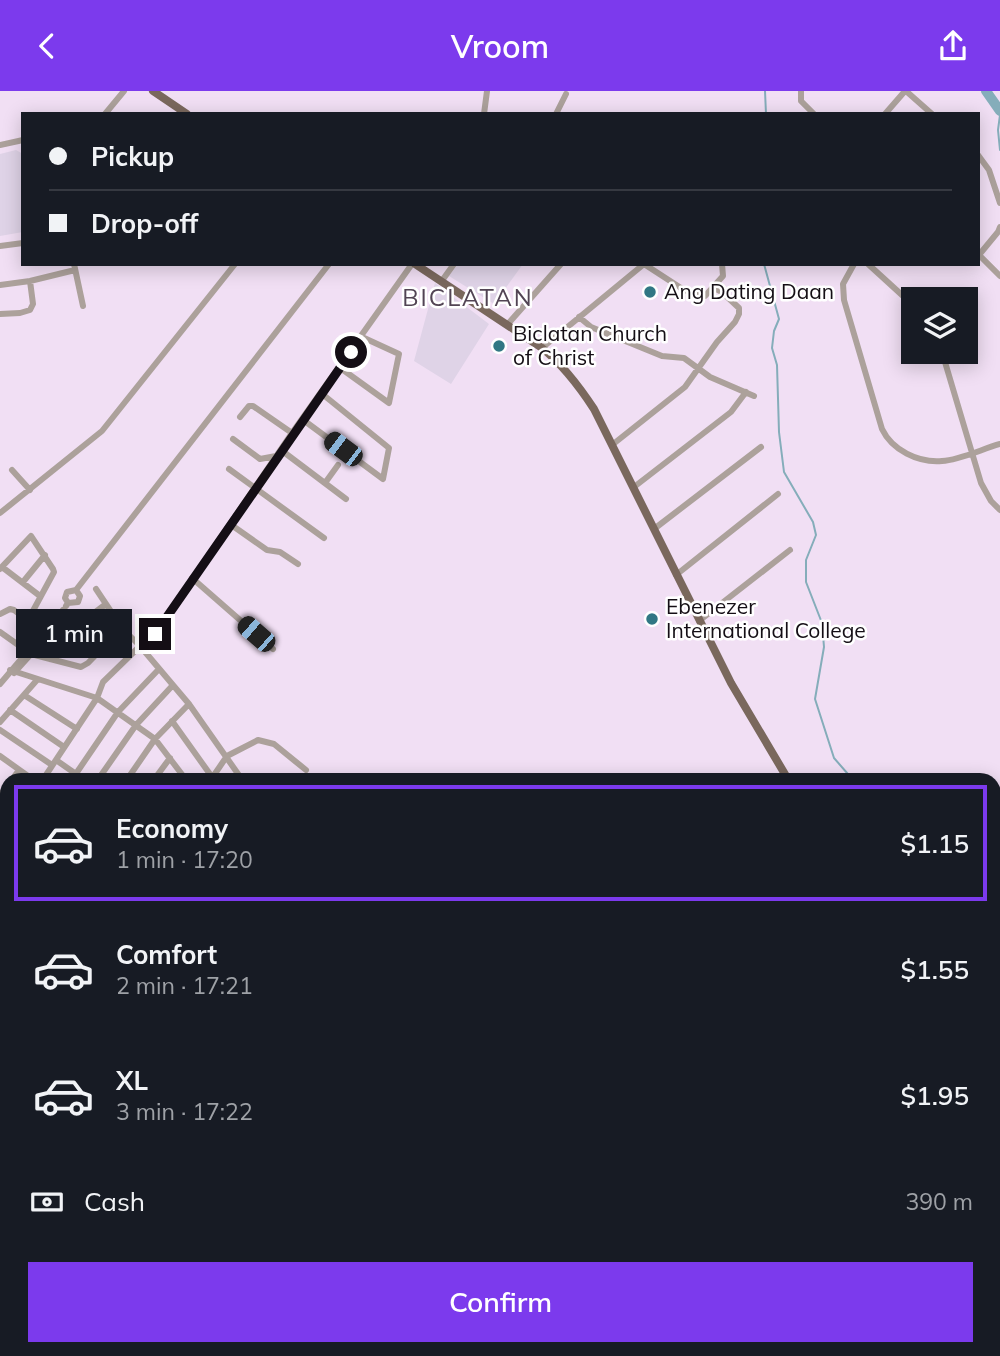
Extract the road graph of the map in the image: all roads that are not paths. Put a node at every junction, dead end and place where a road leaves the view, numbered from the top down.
1 (124, 91) edge
2 (153, 91) edge
3 (487, 91) edge
4 (801, 91) edge
5 (905, 91) edge
6 (566, 92) edge
7 (107, 112) edge
8 (184, 112) edge
9 (484, 112) edge
10 (557, 112) edge
11 (812, 112) edge
12 (887, 112) edge
13 (930, 112) edge
14 (21, 140) edge
15 (0, 145) edge
16 (980, 158) edge
17 (1000, 203) edge
18 (1000, 227) edge
19 (21, 243) edge
20 (0, 246) edge
21 (980, 254) edge
22 (980, 256) edge
23 (233, 266) edge
24 (328, 266) edge
25 (412, 266) edge
26 (416, 266) edge
27 (453, 266) edge
28 (559, 266) edge
29 (642, 266) edge
30 (647, 266) edge
31 (722, 266) edge
32 (853, 266) edge
33 (870, 266) edge
34 (74, 267) edge
35 (1000, 276) edge
36 (30, 281) junction
37 (441, 282) junction
38 (0, 285) edge
39 (714, 288) junction
40 (901, 294) edge
41 (83, 306) dead end
42 (0, 314) edge
43 (579, 317) junction
44 (507, 325) junction
45 (362, 337) junction
46 (542, 348) junction
47 (946, 364) edge
48 (339, 367) junction
49 (697, 369) junction
50 (320, 393) junction
51 (746, 393) junction
52 (754, 396) dead end
53 (240, 417) dead end
54 (302, 419) junction
55 (292, 433) junction
56 (233, 439) dead end
57 (1000, 444) edge
58 (612, 445) junction
59 (761, 447) dead end
60 (281, 450) junction
61 (972, 452) junction
62 (276, 456) junction
63 (338, 465) dead end
64 (229, 469) dead end
65 (12, 470) dead end
66 (325, 483) junction
67 (634, 487) junction
68 (254, 489) junction
69 (30, 490) junction
70 (778, 494) dead end
71 (346, 499) dead end
72 (1000, 510) edge
73 (0, 513) edge
74 (229, 524) junction
75 (654, 529) junction
76 (324, 538) dead end
77 (790, 550) dead end
78 (45, 555) junction
79 (298, 564) dead end
80 (1, 568) edge
81 (676, 575) junction
82 (192, 577) junction
83 (23, 582) junction
84 (96, 589) dead end
85 (40, 596) junction
86 (106, 604) junction
87 (0, 614) edge
88 (27, 620) junction
89 (699, 621) junction
90 (122, 628) junction
91 (0, 632) edge
92 (44, 634) junction
93 (155, 634) dead end
94 (143, 644) junction
95 (273, 649) dead end
96 (29, 652) junction
97 (50, 659) junction
98 (159, 669) junction
99 (12, 671) junction
100 (37, 680) junction
101 (0, 684) edge
102 (173, 685) junction
103 (24, 695) junction
104 (97, 698) junction
105 (189, 704) junction
106 (10, 710) junction
107 (118, 712) junction
108 (172, 720) junction
109 (0, 722) edge
110 (136, 725) junction
111 (77, 729) junction
112 (0, 730) edge
113 (155, 739) junction
114 (64, 747) junction
115 (227, 756) junction
116 (0, 757) edge
117 (170, 758) junction
118 (54, 763) junction
119 (19, 769) junction
120 (306, 769) dead end
121 (16, 773) edge
122 (25, 773) edge
123 (47, 773) edge
124 (76, 773) joint
125 (103, 773) edge
126 (132, 773) edge
127 (159, 773) edge
128 (179, 773) edge
129 (207, 773) edge
130 (215, 773) edge
131 (238, 773) edge
132 (784, 773) edge

1 - 7 street
2 - 8 main road
3 - 9 street
4 - 11 street
5 - 12 street
5 - 13 street
6 - 10 street
14 - 15 street
16 - 17 street
18 - 21 street
19 - 20 street
22 - 35 street
23 - 69 street
24 - 92 street
25 - 45 street
26 - 37 main road
27 - 37 street
28 - 44 street
29 - 43 street
30 - 39 street
31 - 39 street
32 - 61 street
33 - 40 street
34 - 36 street
34 - 41 street
36 - 38 street
36 - 42 street
37 - 44 main road
39 - 49 street
43 - 46 street
43 - 49 street
44 - 46 main road
45 - 48 street
45 - 48 street
46 - 58 main road
47 - 61 street
48 - 50 street
49 - 51 street
49 - 58 street
50 - 54 street
50 - 54 street
51 - 52 street
51 - 67 street
53 - 55 street
54 - 55 street
55 - 60 street
56 - 62 street
57 - 61 street
58 - 67 main road
59 - 75 street
60 - 62 street
60 - 66 street
61 - 72 street
62 - 68 street
63 - 66 street
64 - 68 street
65 - 69 street
66 - 71 street
67 - 75 main road
68 - 74 street
68 - 76 street
69 - 73 street
70 - 81 street
74 - 79 street
74 - 82 street
75 - 81 main road
77 - 89 street
78 - 80 street
78 - 83 street
78 - 85 street
80 - 83 street
81 - 89 main road
82 - 93 street
82 - 95 street
83 - 85 street
84 - 86 street
85 - 88 street
86 - 90 street
86 - 97 street
87 - 88 street
88 - 92 street
89 - 132 main road
90 - 94 street
90 - 97 street
91 - 96 street
92 - 96 street
94 - 98 street
94 - 104 street
96 - 97 street
96 - 99 street
98 - 102 street
98 - 107 street
99 - 100 street
99 - 101 street
100 - 103 street
100 - 104 street
102 - 105 street
102 - 110 street
103 - 106 street
103 - 111 street
104 - 107 street
104 - 111 street
105 - 108 street
105 - 115 street
106 - 109 street
106 - 114 street
107 - 110 street
107 - 124 street
108 - 113 street
108 - 129 street
110 - 113 street
110 - 125 street
111 - 114 street
112 - 118 street
113 - 117 street
113 - 126 street
114 - 118 street
115 - 120 street
115 - 130 street
115 - 131 street
116 - 119 street
117 - 127 street
117 - 128 street
118 - 123 street
118 - 124 street
119 - 121 street
119 - 122 street

